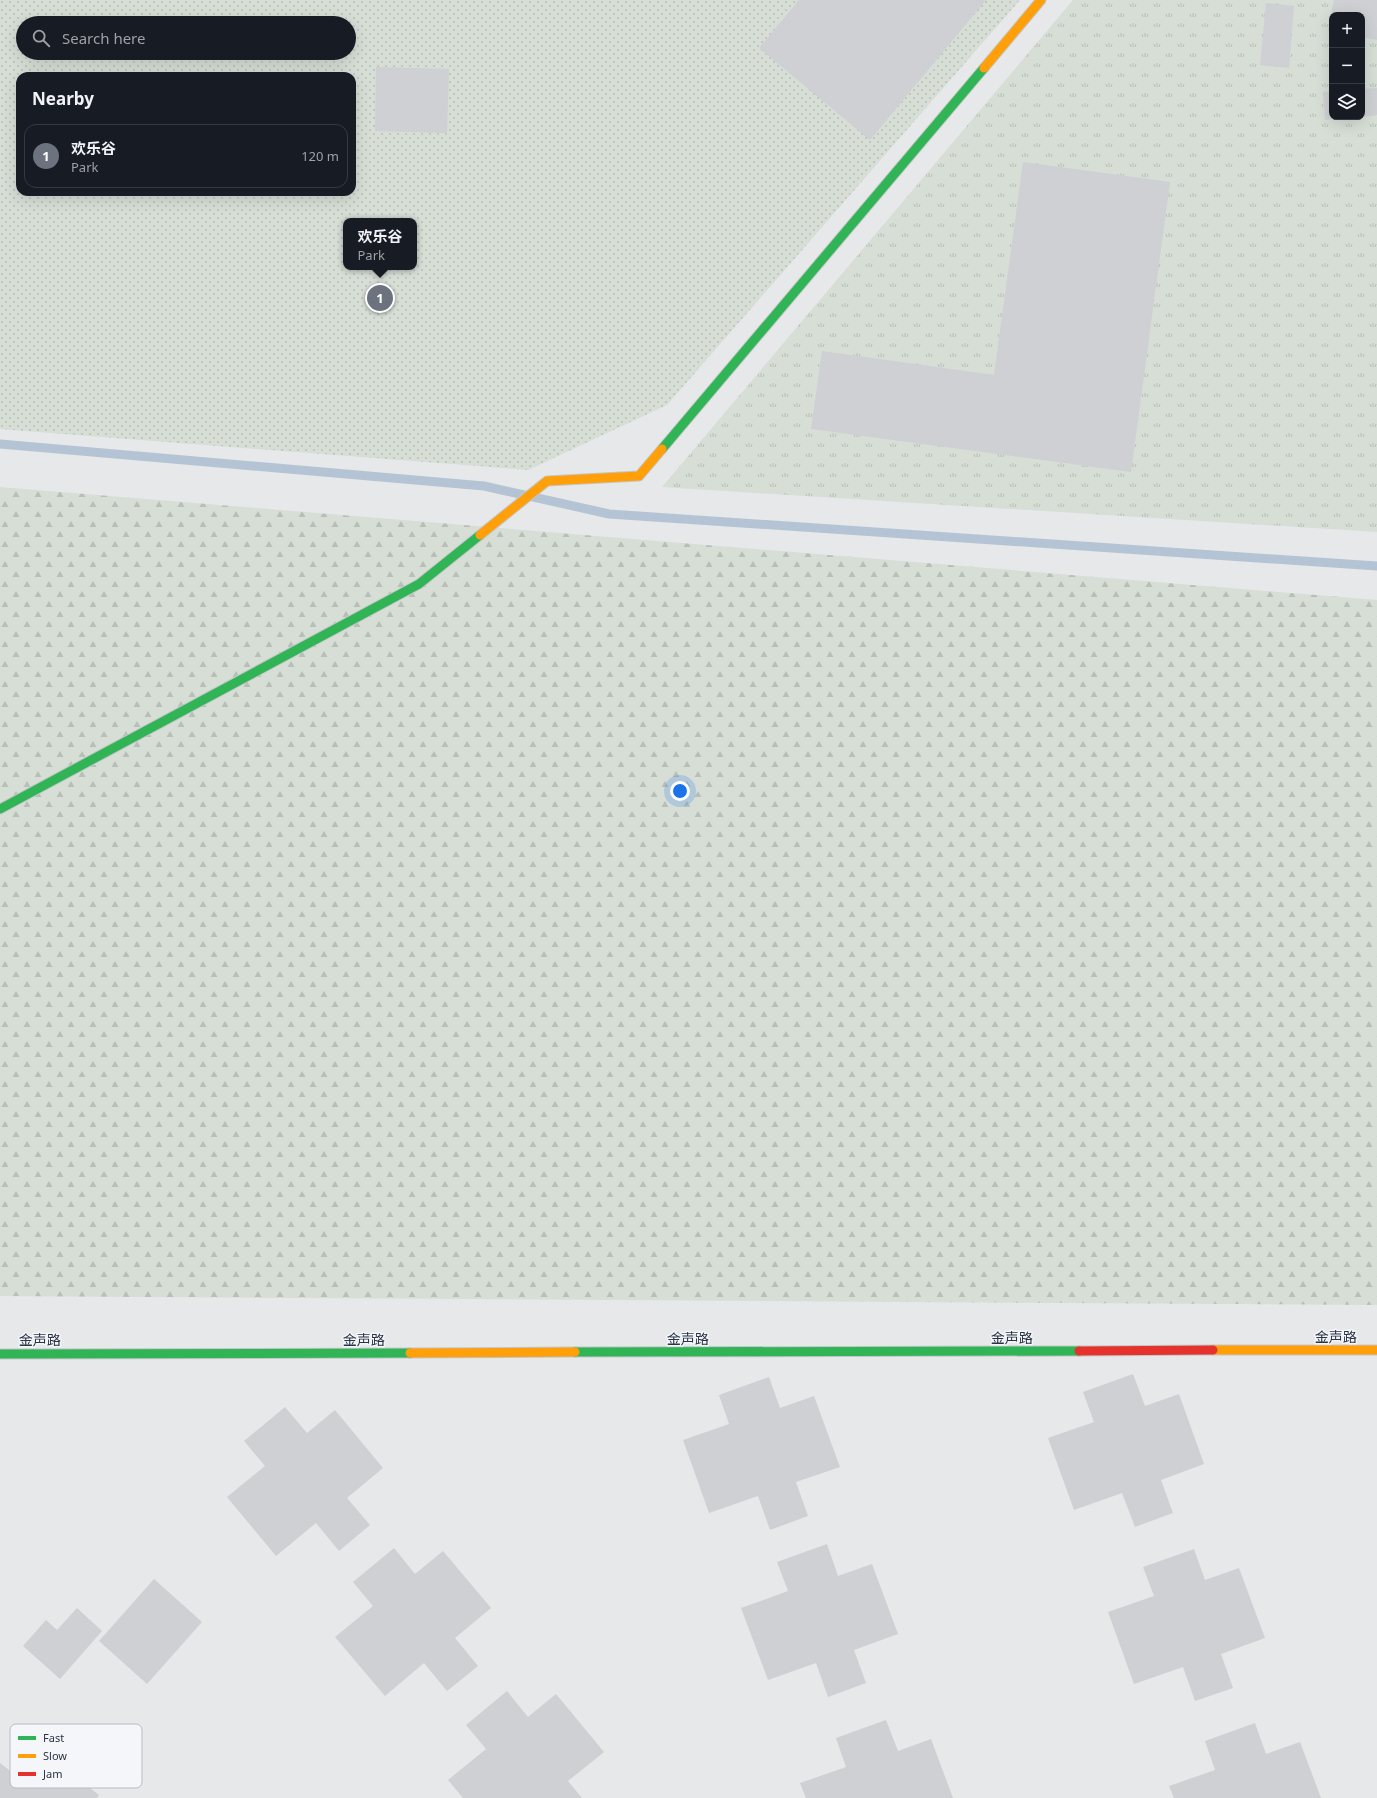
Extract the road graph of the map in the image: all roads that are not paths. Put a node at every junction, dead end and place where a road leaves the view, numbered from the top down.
1 (1041, 0) edge
2 (0, 809) edge
3 (1377, 1350) edge
4 (0, 1354) edge

1 - 2 main road
3 - 4 main road, 金声路

